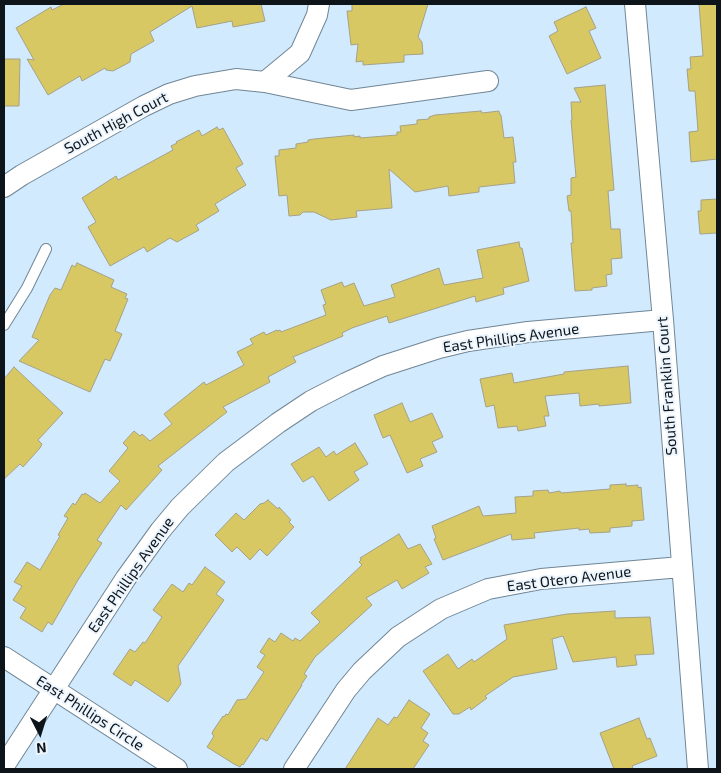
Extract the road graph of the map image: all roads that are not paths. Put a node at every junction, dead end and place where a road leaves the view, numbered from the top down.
1 (319, 4) edge
2 (635, 4) edge
3 (266, 82) junction
4 (488, 82) dead end
5 (4, 187) edge
6 (46, 249) dead end
7 (662, 320) junction
8 (4, 325) edge
9 (681, 567) junction
10 (4, 657) edge
11 (54, 689) junction
12 (4, 766) edge
13 (177, 769) edge
14 (294, 769) edge
15 (698, 769) edge

1 - 3 street
2 - 7 street, South Franklin Court
3 - 4 street, South High Court
3 - 5 street, South High Court
6 - 8 lane
7 - 9 street, South Franklin Court
7 - 11 street, East Phillips Avenue
9 - 14 street, East Otero Avenue
9 - 15 street, South Franklin Court
10 - 11 street, East Phillips Circle
11 - 12 street, East Phillips Avenue
11 - 13 street, East Phillips Circle

